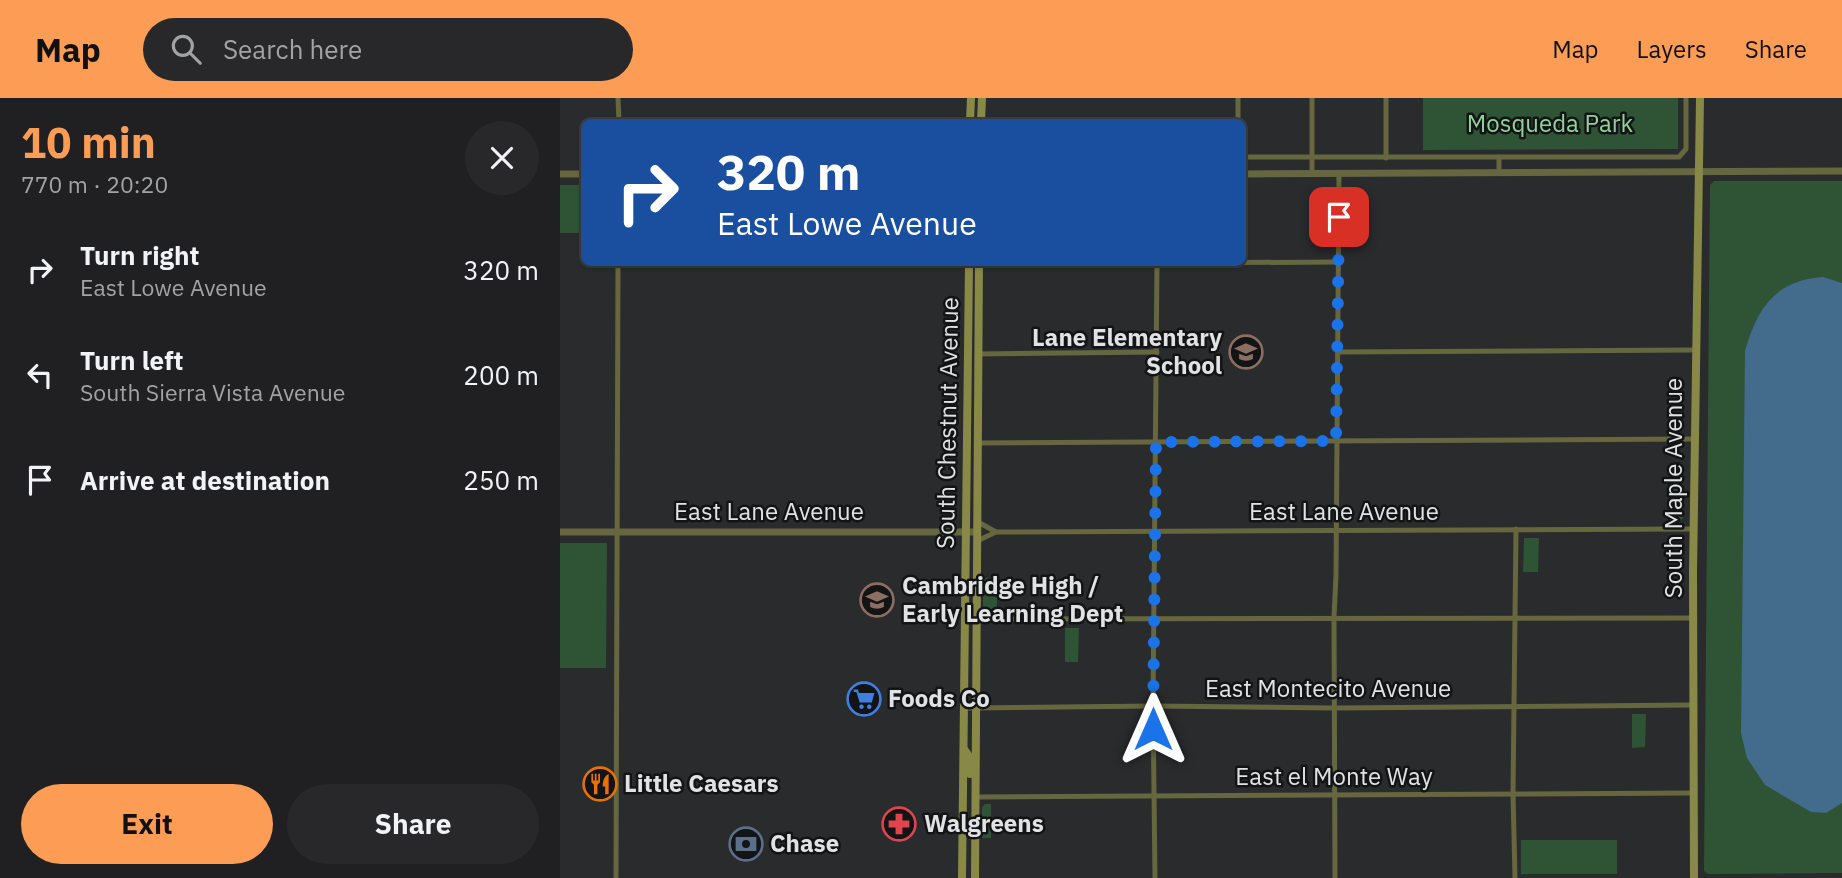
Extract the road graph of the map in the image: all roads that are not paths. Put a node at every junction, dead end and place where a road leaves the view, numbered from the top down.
1 (618, 98) edge
2 (971, 98) edge
3 (982, 98) edge
4 (1238, 98) edge
5 (1312, 98) edge
6 (1386, 98) edge
7 (1686, 98) edge
8 (1700, 98) edge
9 (619, 119) edge
10 (970, 119) edge
11 (981, 119) edge
12 (1238, 119) edge
13 (1246, 157) edge
14 (1312, 158) junction
15 (1386, 158) junction
16 (1499, 158) junction
17 (1700, 171) junction
18 (1842, 171) edge
19 (1499, 172) junction
20 (1312, 173) junction
21 (1339, 173) junction
22 (560, 174) edge
23 (581, 174) edge
24 (1246, 174) edge
25 (1338, 262) junction
26 (1246, 263) edge
27 (618, 266) edge
28 (969, 266) edge
29 (979, 266) edge
30 (1157, 266) edge
31 (1695, 350) junction
32 (1157, 352) junction
33 (1338, 352) junction
34 (969, 354) junction
35 (979, 354) junction
36 (968, 420) junction
37 (1694, 439) junction
38 (1336, 441) junction
39 (1156, 442) junction
40 (979, 443) junction
41 (979, 468) junction
42 (978, 522) junction
43 (1516, 529) junction
44 (1693, 529) junction
45 (560, 531) edge
46 (1337, 531) junction
47 (617, 532) junction
48 (966, 532) junction
49 (996, 532) junction
50 (1156, 532) junction
51 (977, 537) junction
52 (1334, 617) junction
53 (1693, 618) junction
54 (976, 619) junction
55 (1154, 619) junction
56 (1515, 619) junction
57 (1515, 705) junction
58 (1692, 705) junction
59 (1153, 706) junction
60 (1335, 708) junction
61 (965, 709) junction
62 (975, 709) junction
63 (964, 749) junction
64 (1513, 793) junction
65 (1693, 793) junction
66 (1335, 795) junction
67 (1155, 796) junction
68 (975, 797) junction
69 (616, 878) edge
70 (962, 878) edge
71 (975, 878) edge
72 (1154, 878) edge
73 (1335, 878) edge
74 (1515, 878) edge
75 (1694, 878) edge

1 - 9 street
2 - 10 main road
3 - 11 main road
4 - 12 street
5 - 14 street
6 - 15 street
7 - 16 street
8 - 17 main road, South Maple Avenue
13 - 14 street
14 - 15 street
14 - 20 street
15 - 16 street
16 - 19 street
17 - 18 street
17 - 19 street
17 - 31 main road, South Maple Avenue
19 - 21 street
20 - 21 street
20 - 24 street
21 - 25 street
22 - 23 street
25 - 26 street
25 - 33 street
27 - 47 street
28 - 34 main road, South Chestnut Avenue
29 - 35 main road, South Chestnut Avenue
30 - 32 street
31 - 33 street
31 - 37 main road, South Maple Avenue
32 - 35 street
32 - 39 street
33 - 38 street
34 - 35 street
34 - 36 main road, South Chestnut Avenue
35 - 40 main road, South Chestnut Avenue
36 - 41 main road
36 - 48 main road, South Chestnut Avenue
37 - 38 street
37 - 44 main road, South Maple Avenue
38 - 39 street
38 - 46 street
39 - 40 street
39 - 50 street
40 - 41 main road, South Chestnut Avenue
41 - 42 main road, South Chestnut Avenue
42 - 49 street, East Lane Avenue
42 - 51 main road, South Chestnut Avenue
43 - 44 street, East Lane Avenue
43 - 46 street, East Lane Avenue
43 - 56 street
44 - 53 main road, South Maple Avenue
45 - 47 street, East Lane Avenue
46 - 50 street, East Lane Avenue
46 - 52 street
47 - 48 street, East Lane Avenue
47 - 69 street
48 - 51 street, East Lane Avenue
48 - 61 main road, South Chestnut Avenue
49 - 50 street, East Lane Avenue
49 - 51 street, East Lane Avenue
50 - 55 street
51 - 54 main road, South Chestnut Avenue
52 - 55 street
52 - 56 street
52 - 60 street
53 - 56 street
53 - 58 main road, South Maple Avenue
54 - 55 street
54 - 62 main road, South Chestnut Avenue
55 - 59 street
56 - 57 street
57 - 58 street, East Montecito Avenue
57 - 60 street, East Montecito Avenue
57 - 64 street
58 - 65 main road, South Maple Avenue
59 - 60 street, East Montecito Avenue
59 - 62 street, East Montecito Avenue
59 - 67 street
60 - 66 street
61 - 62 street, East Montecito Avenue
61 - 63 main road, South Chestnut Avenue
62 - 68 main road, South Chestnut Avenue
63 - 68 main road
63 - 70 main road, South Chestnut Avenue
64 - 65 street, East el Monte Way
64 - 66 street, East el Monte Way
64 - 74 street
65 - 75 main road, South Maple Avenue
66 - 67 street, East el Monte Way
66 - 73 street
67 - 68 street, East el Monte Way
67 - 72 street
68 - 71 main road, South Chestnut Avenue

